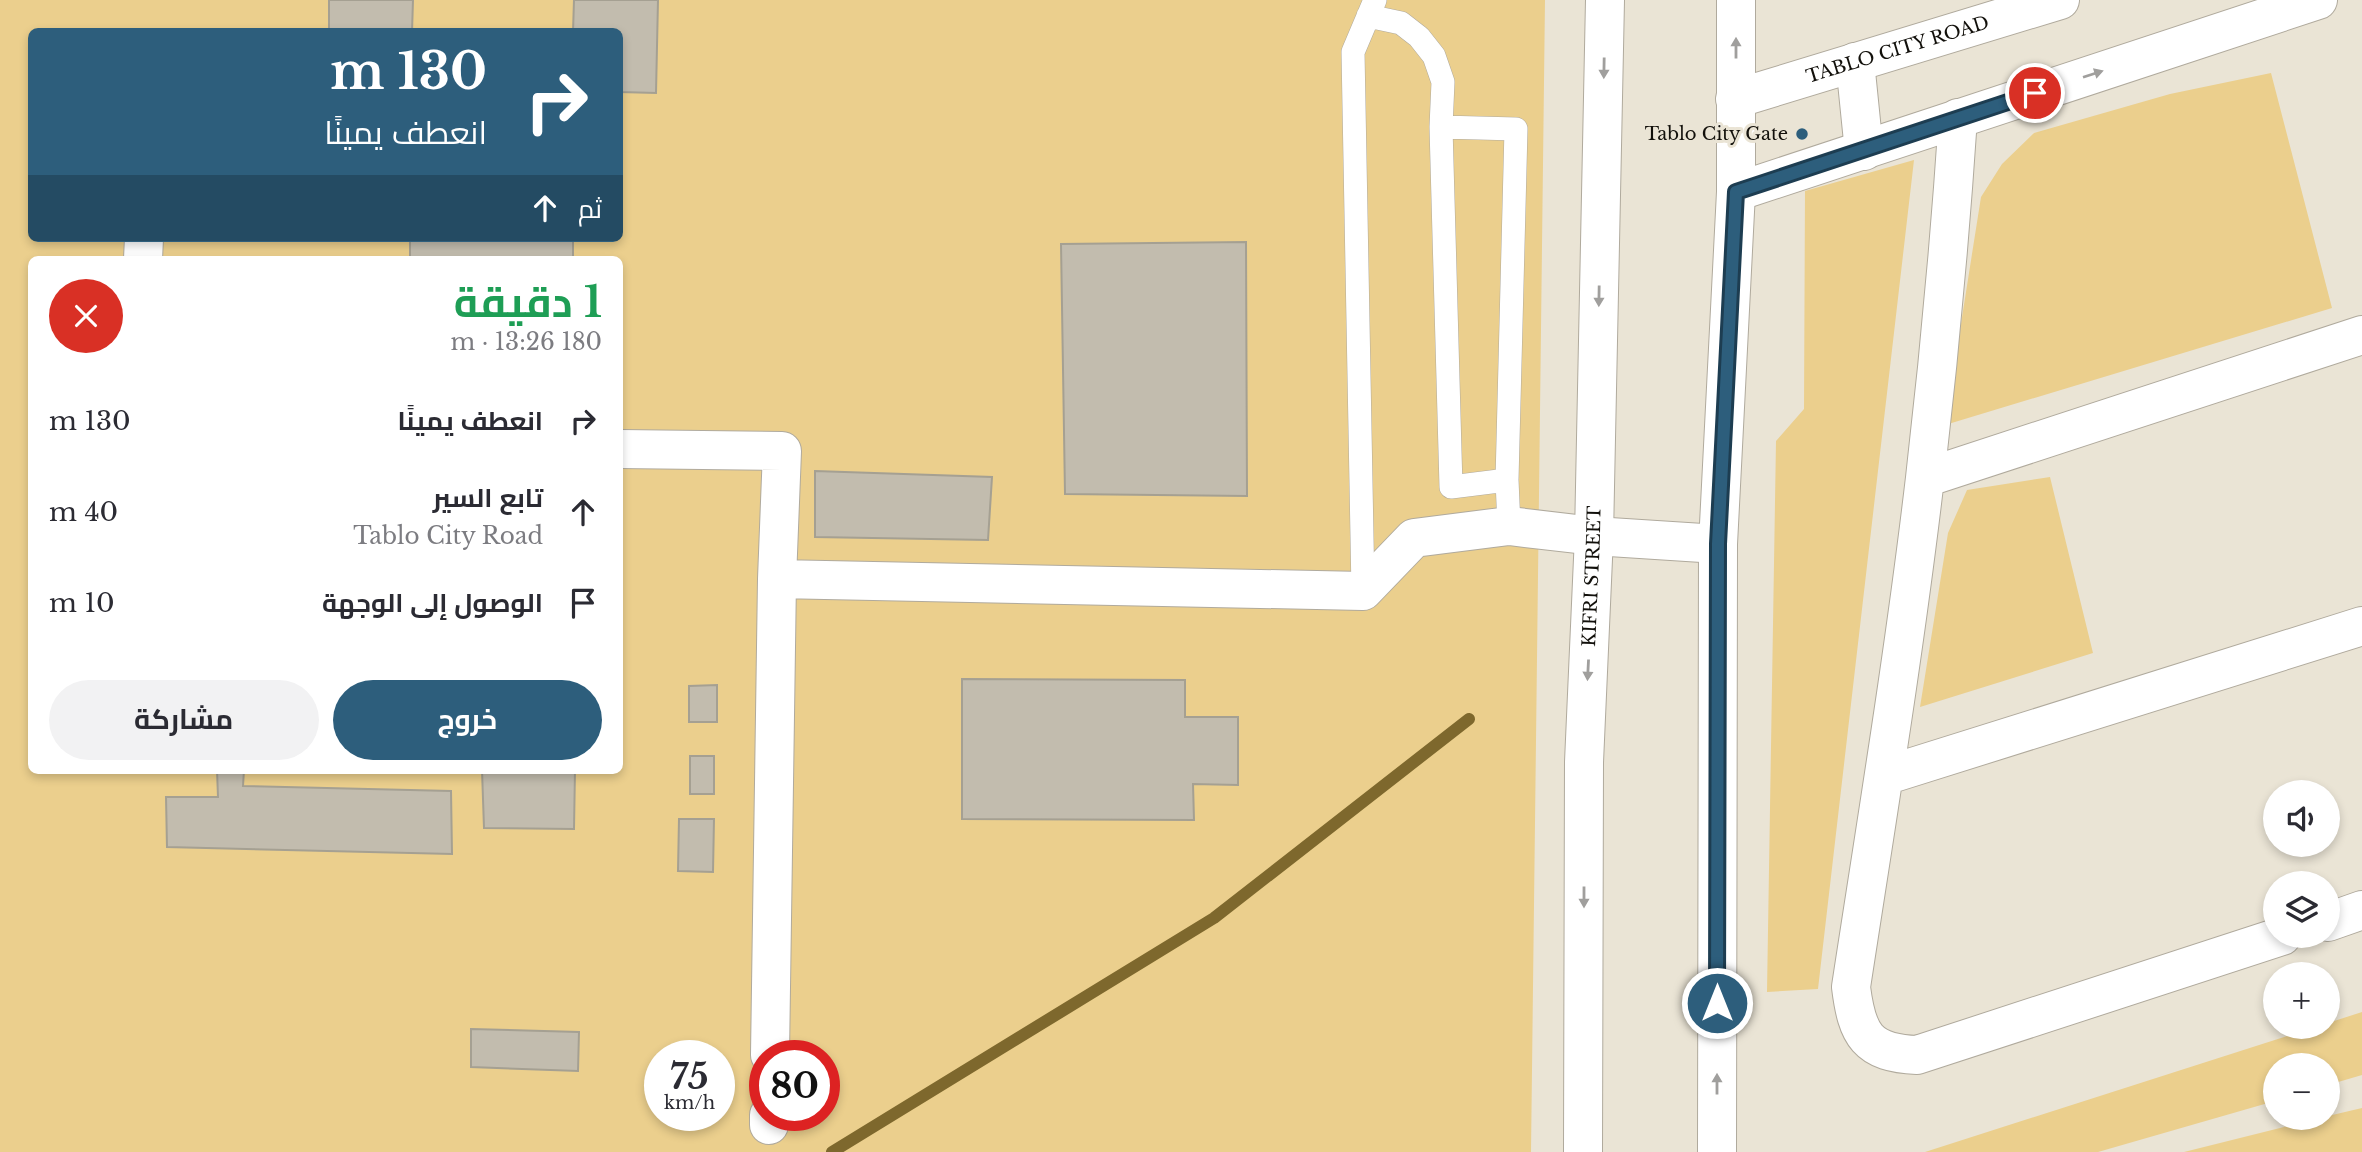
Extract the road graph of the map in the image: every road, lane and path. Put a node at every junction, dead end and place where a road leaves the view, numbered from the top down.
1 (1605, 0) edge
2 (1736, 0) edge
3 (2060, 0) edge
4 (2318, 0) edge
5 (1372, 8) edge
6 (1855, 62) junction
7 (1735, 99) junction
8 (1958, 118) junction
9 (1441, 127) junction
10 (1864, 151) junction
11 (1736, 192) junction
12 (2362, 335) edge
13 (623, 449) edge
14 (1925, 478) junction
15 (1507, 481) junction
16 (1509, 526) junction
17 (1594, 536) junction
18 (1718, 544) junction
19 (776, 579) junction
20 (1363, 592) junction
21 (2362, 625) edge
22 (1884, 776) junction
23 (2362, 910) edge
24 (2340, 918) edge
25 (2263, 942) edge
26 (770, 1040) edge
27 (1583, 1152) edge
28 (1717, 1152) edge

1 -> 17 main road, KIFRI STREET
7 -> 2 main road
3 - 6 main road, TABLO CITY ROAD
8 -> 4 main road
5 - 9 lane
5 - 20 lane
6 - 7 main road, TABLO CITY ROAD
6 - 10 main road
7 - 11 main road
8 - 10 main road
8 - 14 main road
9 - 15 lane
9 - 15 lane
10 - 11 main road
11 - 18 main road
12 - 14 main road
13 - 19 main road
14 - 22 main road
15 - 16 lane
16 - 17 main road
16 - 20 main road
17 - 18 main road
17 -> 27 main road, KIFRI STREET
28 -> 18 main road
19 - 20 main road
19 - 26 main road
21 - 22 main road
22 - 25 main road
23 - 24 main road

